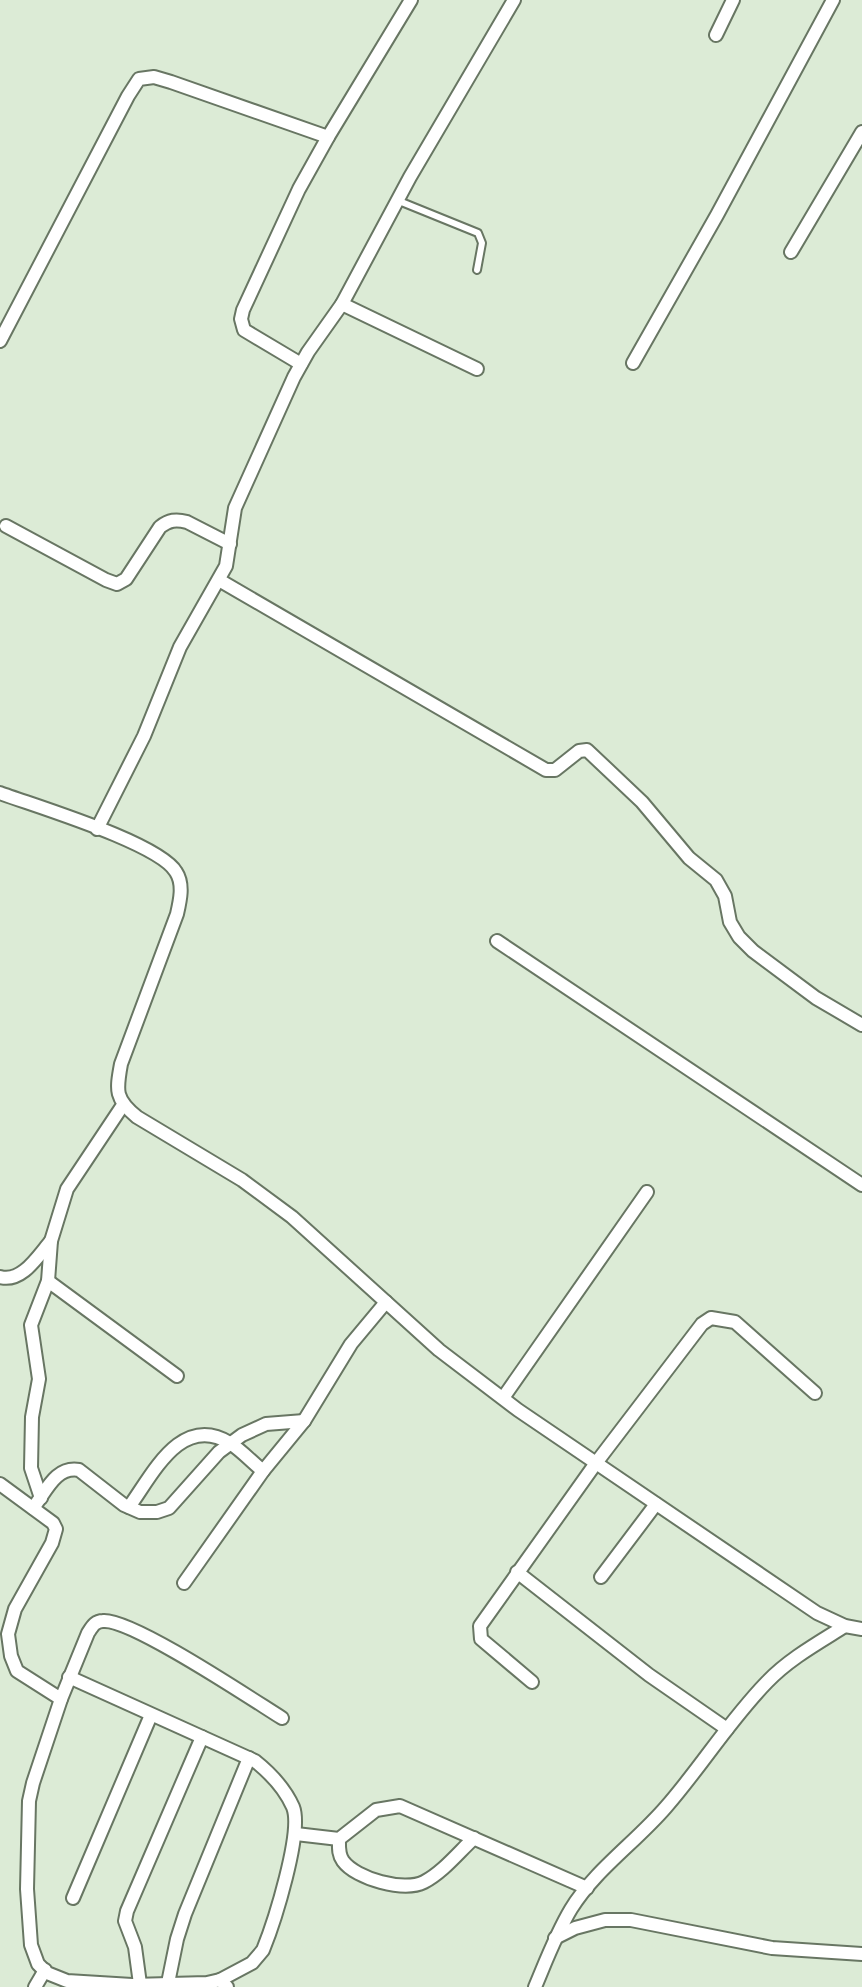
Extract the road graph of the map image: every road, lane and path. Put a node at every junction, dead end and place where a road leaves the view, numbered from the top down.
1 (411, 0) edge
2 (514, 0) edge
3 (733, 0) edge
4 (833, 0) edge
5 (716, 35) dead end
6 (862, 132) edge
7 (328, 136) junction
8 (398, 200) junction
9 (791, 252) dead end
10 (477, 270) dead end
11 (342, 304) junction
12 (0, 341) edge
13 (633, 363) dead end
14 (301, 364) junction
15 (477, 369) dead end
16 (5, 526) dead end
17 (230, 544) junction
18 (219, 580) junction
19 (0, 793) edge
20 (97, 829) junction
21 (497, 941) dead end
22 (862, 1026) edge
23 (123, 1105) junction
24 (862, 1185) edge
25 (647, 1192) dead end
26 (51, 1241) junction
27 (0, 1277) edge
28 (48, 1281) junction
29 (386, 1301) junction
30 (177, 1376) dead end
31 (815, 1393) dead end
32 (503, 1398) junction
33 (304, 1421) junction
34 (230, 1443) junction
35 (596, 1463) junction
36 (263, 1471) junction
37 (1, 1488) edge
38 (37, 1503) junction
39 (656, 1504) junction
40 (130, 1507) junction
41 (516, 1573) junction
42 (601, 1577) dead end
43 (184, 1583) dead end
44 (845, 1626) junction
45 (862, 1629) edge
46 (69, 1677) junction
47 (532, 1682) dead end
48 (61, 1699) junction
49 (151, 1715) junction
50 (282, 1718) dead end
51 (727, 1729) junction
52 (202, 1737) junction
53 (249, 1758) junction
54 (296, 1834) junction
55 (474, 1838) junction
56 (339, 1839) junction
57 (587, 1888) junction
58 (72, 1898) dead end
59 (555, 1938) junction
60 (862, 1954) edge
61 (45, 1970) junction
62 (168, 1983) junction
63 (223, 1983) edge
64 (140, 1984) junction
65 (35, 1987) edge
66 (535, 1987) edge

1 - 7 street
2 - 8 street
3 - 5 street
4 - 13 street
6 - 9 street
7 - 12 street
7 - 14 street
8 - 10 lane
8 - 11 street
11 - 14 street
11 - 15 street
14 - 17 street
16 - 17 street
17 - 18 street
18 - 20 street
18 - 22 street
19 - 20 street
20 - 23 street
21 - 24 street
23 - 26 street
23 - 29 street
25 - 32 street
26 - 27 street
26 - 28 street
28 - 30 street
28 - 38 street
29 - 32 street
29 - 33 street
31 - 35 street
32 - 35 street
33 - 34 street
33 - 36 street
34 - 36 street
34 - 40 street
34 - 40 street
35 - 39 street
35 - 41 street
36 - 43 street
37 - 38 street
38 - 40 street
38 - 48 street
39 - 42 street
39 - 44 street
41 - 47 street
41 - 51 street
44 - 45 street
44 - 51 street
46 - 48 street
46 - 49 street
46 - 50 street
48 - 61 street
49 - 52 street
49 - 58 street
51 - 57 street
52 - 53 street
52 - 64 street
53 - 54 street
53 - 62 street
54 - 56 street
54 - 63 street
55 - 56 street
55 - 56 street
55 - 57 street
57 - 59 street
59 - 60 street
59 - 66 street
61 - 64 street
61 - 65 street
62 - 63 street
62 - 64 street

